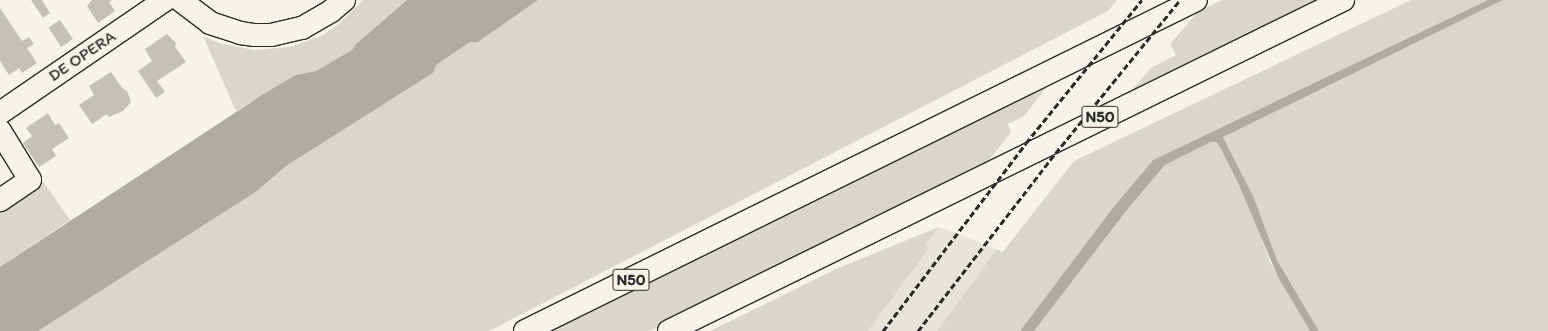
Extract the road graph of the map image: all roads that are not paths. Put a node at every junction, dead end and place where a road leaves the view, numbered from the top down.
1 (165, 0) edge
2 (180, 0) edge
3 (344, 0) edge
4 (1196, 0) edge
5 (1343, 0) edge
6 (0, 113) edge
7 (0, 131) edge
8 (0, 200) edge
9 (525, 331) edge
10 (669, 331) edge

1 - 6 main road, DE OPERA
2 - 3 main road
4 - 9 main road, N50
5 - 10 main road, N50
7 - 8 main road

